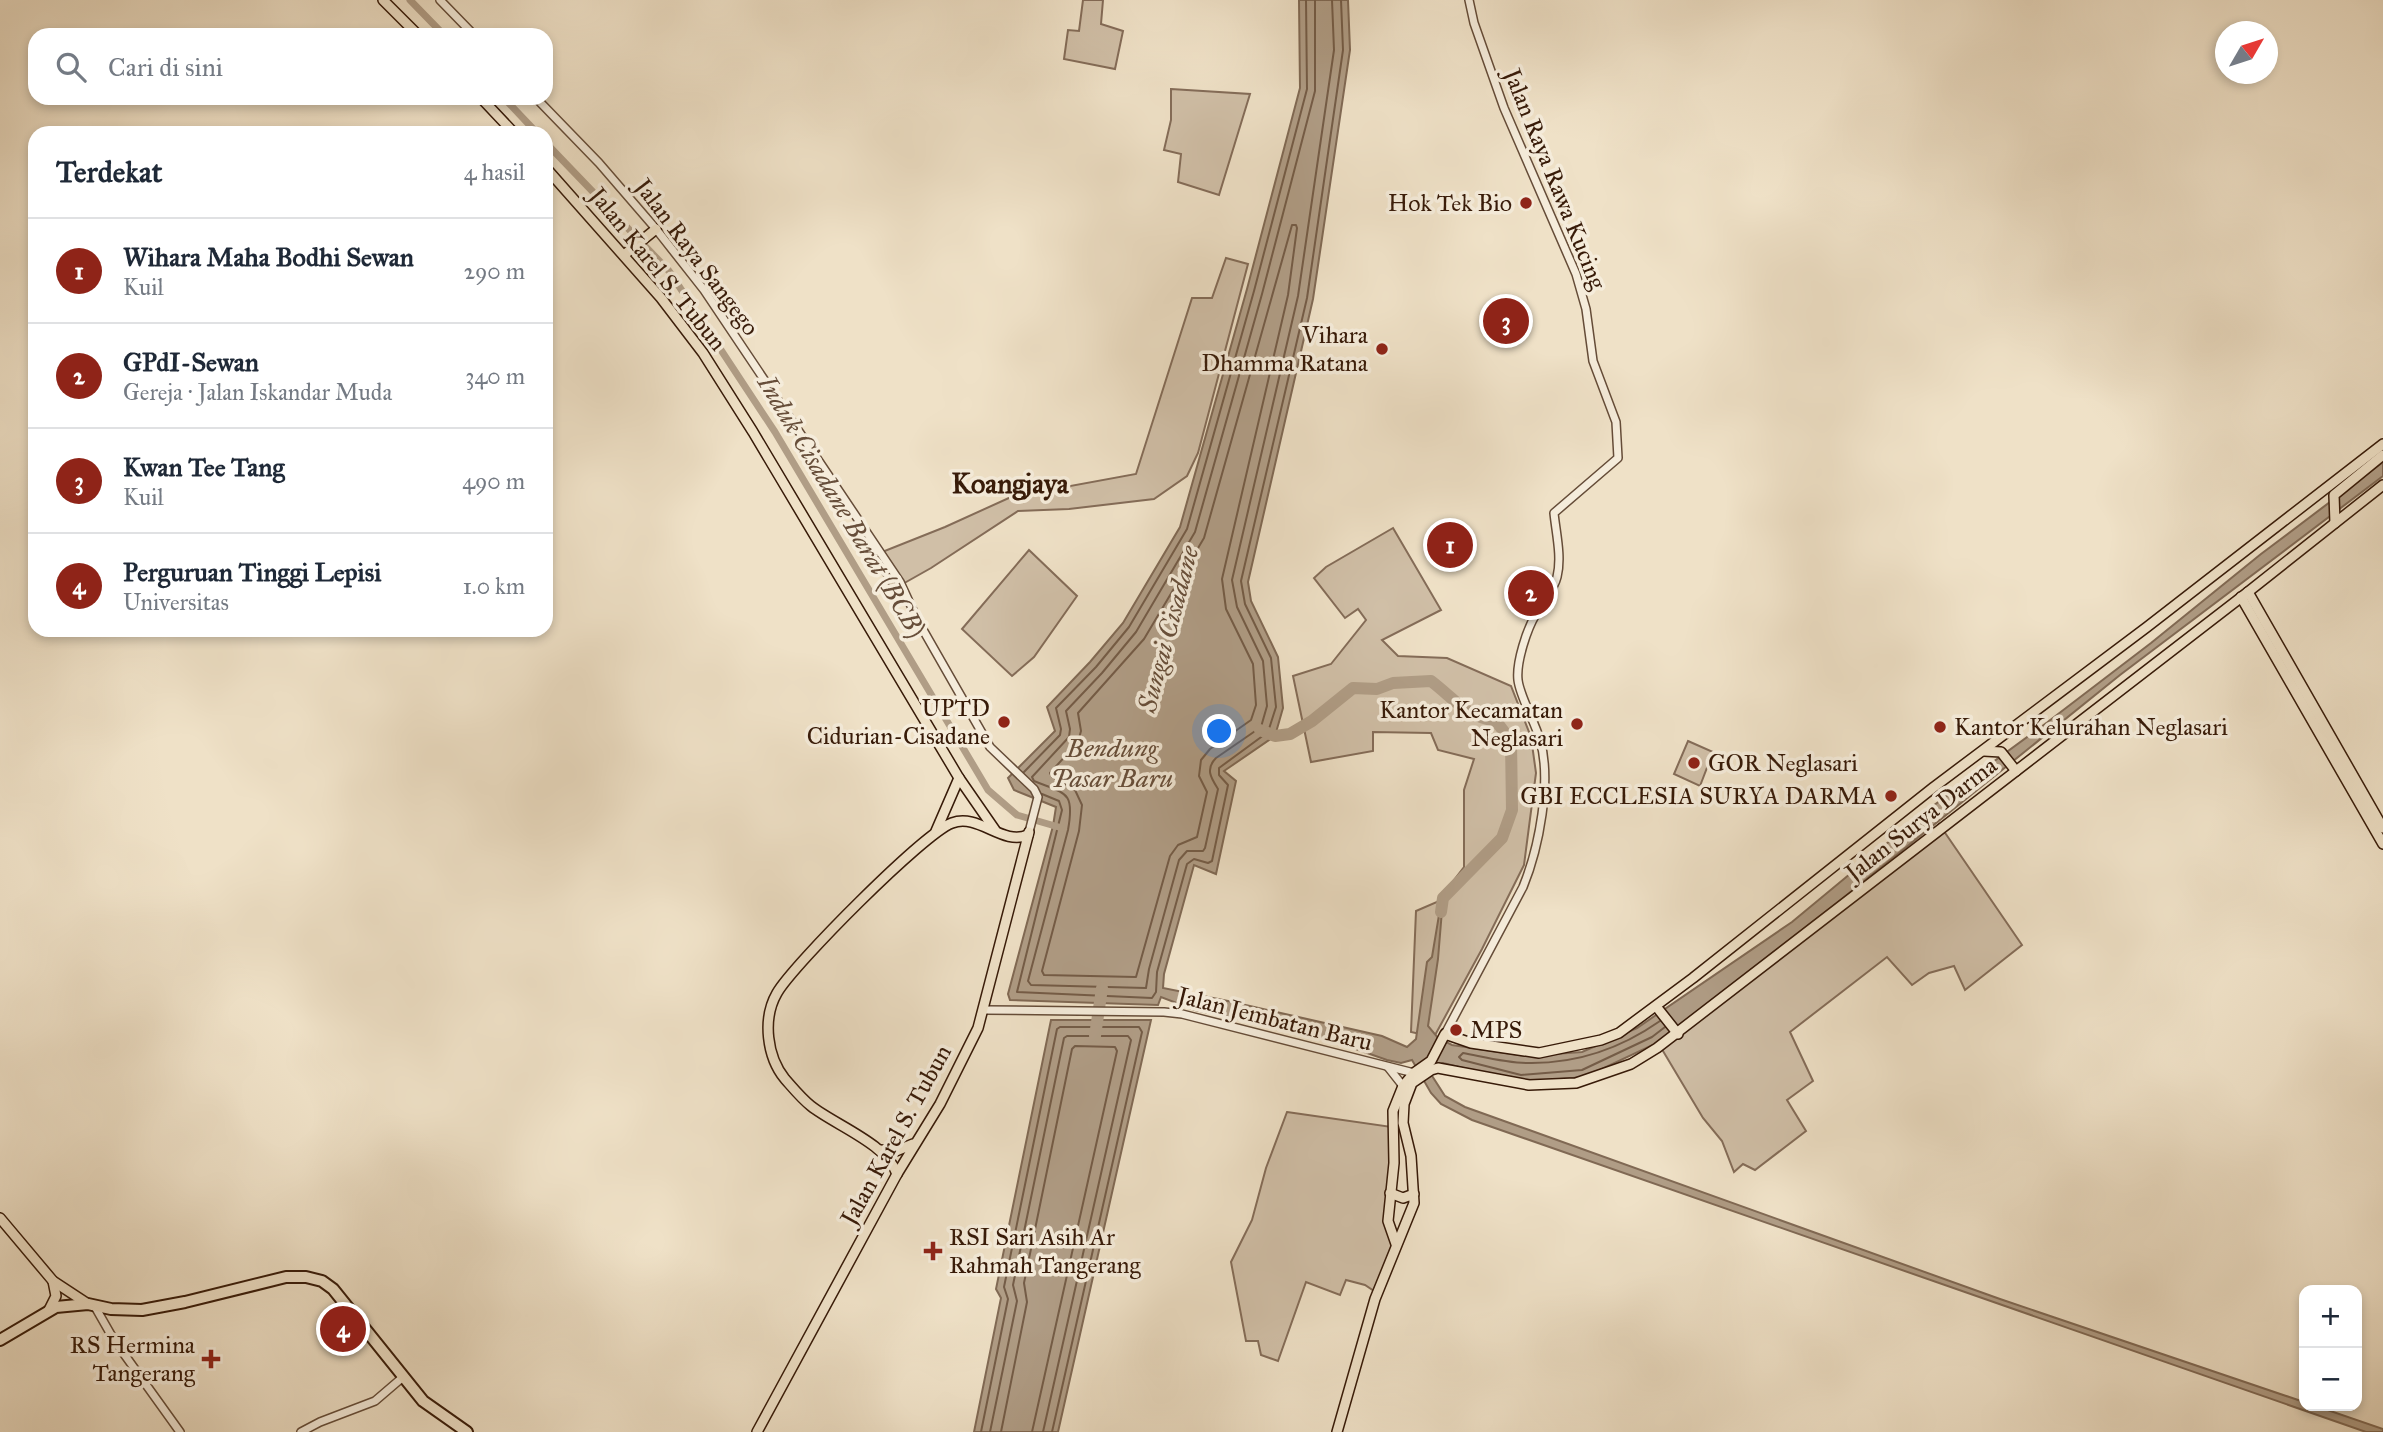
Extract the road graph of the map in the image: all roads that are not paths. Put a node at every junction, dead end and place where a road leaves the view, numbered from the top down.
1 (383, 0) edge
2 (440, 0) edge
3 (1469, 0) edge
4 (411, 28) edge
5 (467, 28) edge
6 (488, 105) edge
7 (543, 105) edge
8 (507, 126) edge
9 (553, 176) edge
10 (655, 230) junction
11 (626, 254) junction
12 (2383, 444) edge
13 (2383, 454) edge
14 (2383, 485) edge
15 (2321, 492) junction
16 (2334, 497) junction
17 (2335, 518) junction
18 (2244, 595) junction
19 (2006, 733) junction
20 (1982, 751) junction
21 (2001, 752) junction
22 (2016, 771) junction
23 (959, 778) junction
24 (2383, 828) edge
25 (995, 830) junction
26 (936, 831) junction
27 (1005, 835) junction
28 (1028, 836) junction
29 (2383, 844) edge
30 (1022, 857) junction
31 (1669, 996) junction
32 (985, 1010) junction
33 (1660, 1011) junction
34 (1645, 1015) junction
35 (1677, 1032) junction
36 (1444, 1037) junction
37 (1388, 1067) junction
38 (1416, 1074) junction
39 (1403, 1086) junction
40 (915, 1143) junction
41 (878, 1150) junction
42 (897, 1174) junction
43 (1390, 1193) junction
44 (1414, 1194) junction
45 (0, 1218) edge
46 (1396, 1244) junction
47 (53, 1281) junction
48 (91, 1305) junction
49 (49, 1310) junction
50 (0, 1340) edge
51 (404, 1377) junction
52 (303, 1431) edge
53 (180, 1432) edge
54 (318, 1432) edge
55 (467, 1432) edge
56 (757, 1432) edge
57 (1337, 1432) edge

1 - 4 main road
2 - 5 street
3 - 36 street, Jalan Raya Rawa Kucing
6 - 8 main road
7 - 10 street, Jalan Raya Sangego
9 - 11 main road, Jalan Karel S. Tubun
10 - 11 main road
10 - 28 street, Jalan Raya Sangego
11 - 23 main road, Jalan Karel S. Tubun
12 - 15 main road, Jalan Surya Darma
13 - 16 main road
14 - 17 main road, Jalan Surya Darma
15 - 16 main road
15 - 19 main road, Jalan Surya Darma
16 - 17 main road
17 - 18 main road, Jalan Surya Darma
18 - 22 main road, Jalan Surya Darma
18 - 24 main road
18 - 29 main road
19 - 20 main road, Jalan Surya Darma
19 - 21 main road
20 - 21 main road
20 - 31 main road, Jalan Surya Darma
21 - 22 main road
22 - 35 main road, Jalan Surya Darma
23 - 25 main road, Jalan Karel S. Tubun
23 - 26 main road
25 - 26 main road
25 - 27 main road
26 - 41 main road
27 - 28 main road
27 - 30 main road
28 - 30 main road, Jalan Karel S. Tubun
30 - 32 main road, Jalan Karel S. Tubun
31 - 33 main road
31 - 34 main road, Jalan Surya Darma
32 - 37 street, Jalan Jembatan Baru
32 - 40 main road, Jalan Karel S. Tubun
33 - 34 main road
33 - 35 main road
34 - 36 main road, Jalan Surya Darma
35 - 38 main road, Jalan Surya Darma
36 - 38 main road
37 - 38 street, Jalan Jembatan Baru
37 - 39 street, Jalan Jembatan Baru
38 - 39 main road
38 - 44 main road
39 - 43 main road
40 - 41 main road
40 - 42 main road, Jalan Karel S. Tubun
41 - 42 main road
42 - 56 main road, Jalan Karel S. Tubun
43 - 44 main road
43 - 46 main road
44 - 46 main road
45 - 47 main road
46 - 57 main road
47 - 48 main road
47 - 49 main road
48 - 49 highway
48 - 51 highway
48 - 53 street
49 - 50 highway
51 - 52 street
51 - 55 highway
52 - 54 street

